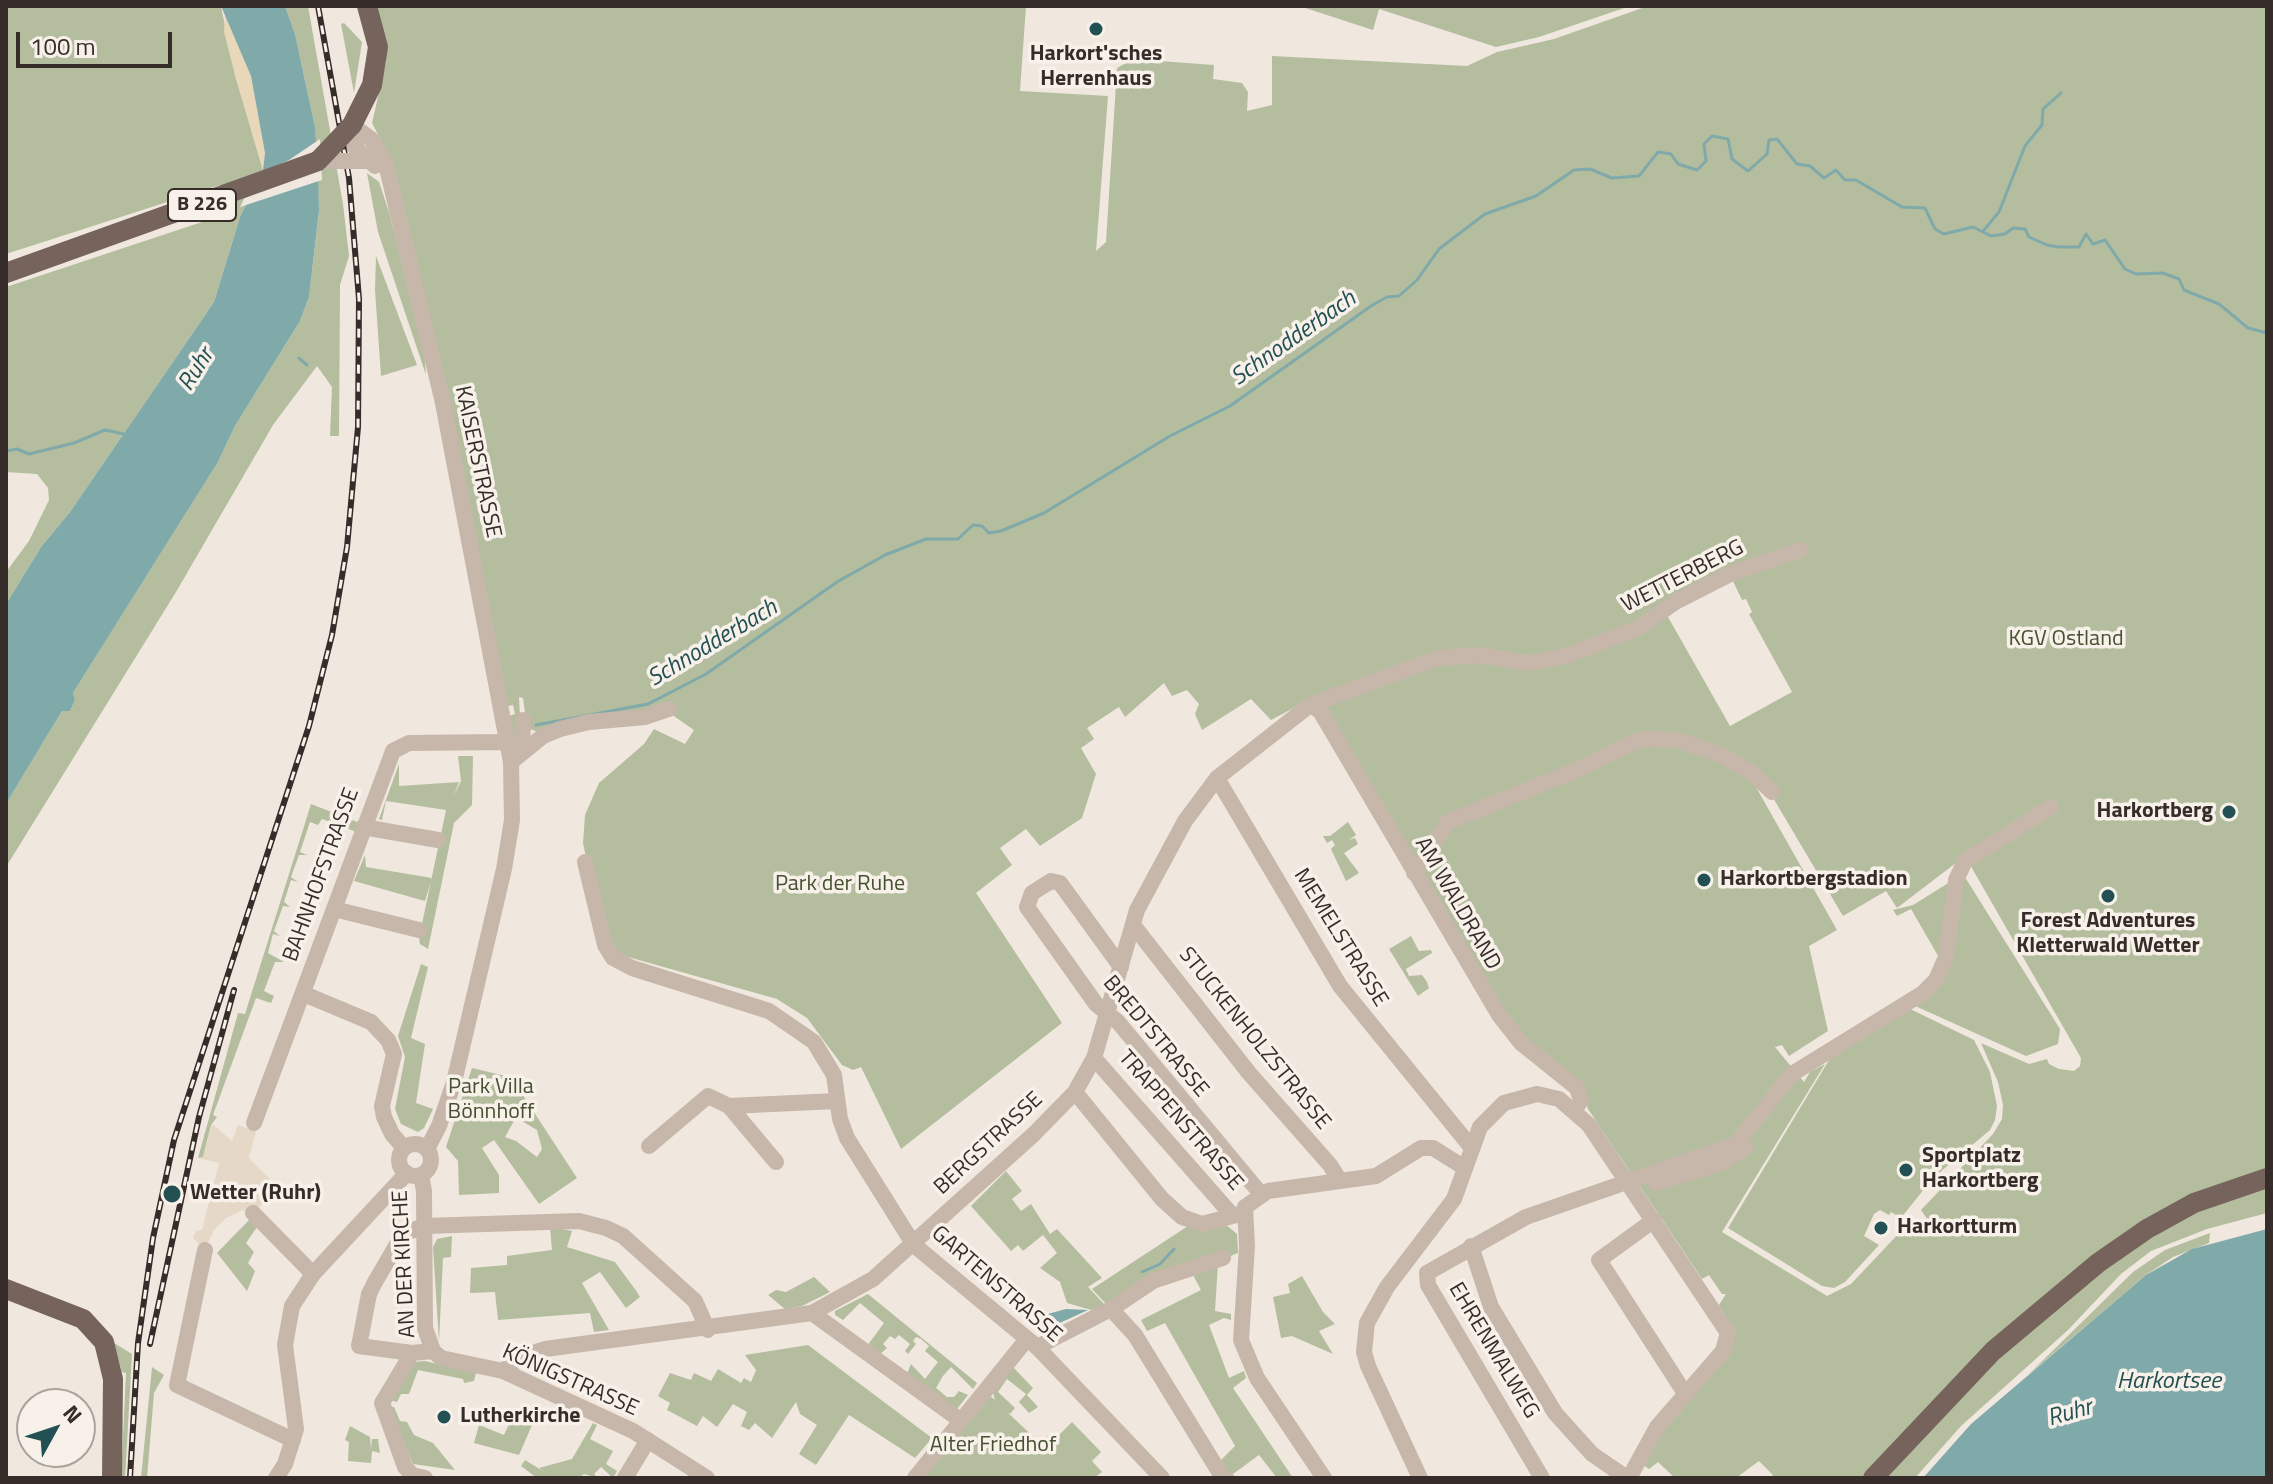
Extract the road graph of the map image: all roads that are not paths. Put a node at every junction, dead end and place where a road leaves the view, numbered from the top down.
1 (367, 6) edge
2 (359, 123) junction
3 (318, 161) junction
4 (368, 161) junction
5 (386, 175) junction
6 (6, 273) edge
7 (1800, 550) dead end
8 (1310, 705) junction
9 (669, 709) dead end
10 (523, 720) dead end
11 (506, 742) junction
12 (516, 757) junction
13 (1217, 778) junction
14 (1772, 792) dead end
15 (2051, 807) dead end
16 (363, 827) junction
17 (438, 840) dead end
18 (585, 862) dead end
19 (1414, 873) junction
20 (334, 909) junction
21 (1133, 925) junction
22 (419, 930) dead end
23 (1121, 967) junction
24 (304, 994) junction
25 (1108, 1013) junction
26 (1094, 1058) junction
27 (1075, 1092) junction
28 (837, 1101) junction
29 (729, 1106) junction
30 (1575, 1110) junction
31 (254, 1123) dead end
32 (649, 1146) dead end
33 (1471, 1147) junction
34 (404, 1148) junction
35 (427, 1149) junction
36 (776, 1162) dead end
37 (1465, 1168) junction
38 (414, 1174) junction
39 (2267, 1178) edge
40 (1340, 1181) junction
41 (1631, 1183) junction
42 (1261, 1194) junction
43 (253, 1213) dead end
44 (1238, 1214) junction
45 (1654, 1220) junction
46 (424, 1226) junction
47 (914, 1245) junction
48 (1471, 1246) junction
49 (205, 1250) dead end
50 (1223, 1258) dead end
51 (313, 1274) junction
52 (6, 1289) edge
53 (1111, 1309) junction
54 (812, 1313) junction
55 (708, 1330) junction
56 (1032, 1343) junction
57 (433, 1351) junction
58 (412, 1353) junction
59 (503, 1371) junction
60 (1686, 1395) junction
61 (960, 1420) junction
62 (293, 1440) junction
63 (648, 1440) junction
64 (112, 1478) edge
65 (276, 1478) edge
66 (425, 1478) edge
67 (625, 1478) edge
68 (707, 1478) edge
69 (915, 1478) edge
70 (1162, 1478) edge
71 (1223, 1478) edge
72 (1324, 1478) edge
73 (1420, 1478) edge
74 (1542, 1478) edge
75 (1628, 1478) edge
76 (1873, 1478) edge

1 - 2 main road, B 226
2 - 3 main road, B 226, bridge
2 - 4 street
2 - 5 street, KAISERSTRASSE
3 - 4 street, bridge
3 - 6 main road, B 226
4 - 5 street
5 - 11 street, KAISERSTRASSE
7 - 8 street, WETTERBERG
8 - 13 street, BERGSTRASSE
8 - 19 street, AM WALDRAND
9 - 12 street
10 - 12 street
11 - 12 street, KAISERSTRASSE
11 - 16 street, BAHNHOFSTRASSE
12 - 35 street, KAISERSTRASSE
13 - 21 street, BERGSTRASSE
13 - 33 street, MEMELSTRASSE
14 - 19 street
15 - 41 street
16 - 17 street
16 - 20 street, BAHNHOFSTRASSE
18 - 28 street, GARTENSTRASSE
19 - 30 street, AM WALDRAND
20 - 22 street
20 - 24 street, BAHNHOFSTRASSE
21 - 23 street, BERGSTRASSE
21 - 40 street, STUCKENHOLZSTRASSE
23 - 25 street, BERGSTRASSE
23 - 25 street, BREDTSTRASSE
24 - 31 street, BAHNHOFSTRASSE
24 - 34 street
25 - 26 street, BERGSTRASSE
25 - 42 street, BREDTSTRASSE
26 - 27 street, BERGSTRASSE
26 - 44 street, TRAPPENSTRASSE
27 - 44 street
27 - 47 street, BERGSTRASSE
28 - 29 street
28 - 47 street, GARTENSTRASSE
29 - 32 street
29 - 36 street
30 - 33 street
30 - 41 street
33 - 37 street
34 - 35 street
34 - 38 street
35 - 38 street, KAISERSTRASSE
37 - 40 street
37 - 73 street
38 - 46 street, AN DER KIRCHE
38 - 51 street, KAISERSTRASSE
39 - 76 main road
40 - 42 street
41 - 45 street
41 - 48 street, EHRENMALWEG
42 - 44 street
43 - 51 street
44 - 72 street
45 - 60 street
45 - 60 street
46 - 55 street
46 - 57 street, AN DER KIRCHE
46 - 58 street, KÖNIGSTRASSE
47 - 54 street, BERGSTRASSE
47 - 56 street, GARTENSTRASSE
48 - 74 street, EHRENMALWEG
48 - 75 street
49 - 62 street
50 - 53 street
51 - 62 street, KAISERSTRASSE
52 - 64 main road
53 - 56 street
53 - 71 street
54 - 55 street, BERGSTRASSE
54 - 61 street
55 - 59 street, BERGSTRASSE
56 - 61 street
56 - 70 street, GARTENSTRASSE
57 - 58 street, KÖNIGSTRASSE
57 - 59 street, KÖNIGSTRASSE
58 - 66 street
59 - 63 street, KÖNIGSTRASSE
60 - 75 street
61 - 69 street
62 - 65 street, KAISERSTRASSE
63 - 67 street
63 - 68 street, KÖNIGSTRASSE

